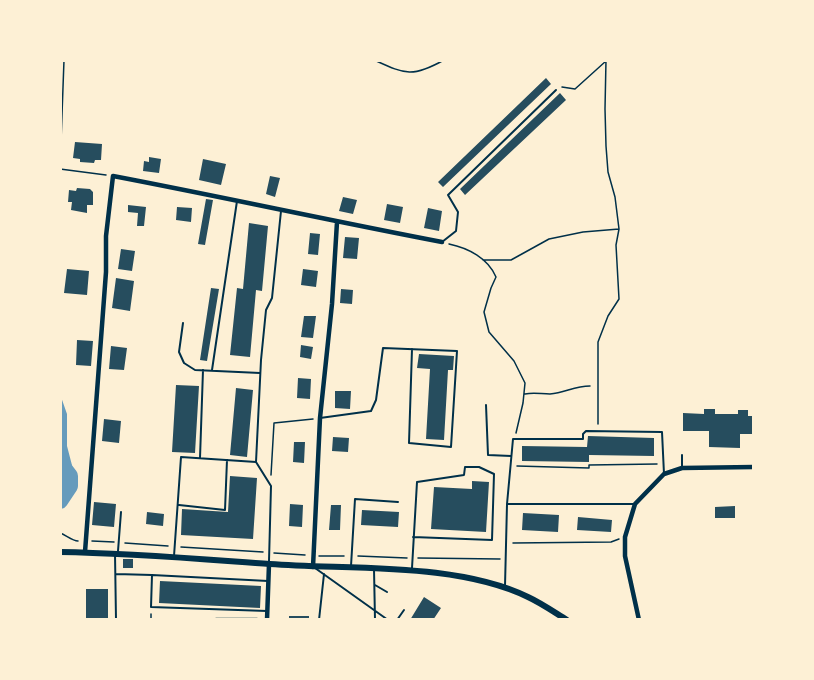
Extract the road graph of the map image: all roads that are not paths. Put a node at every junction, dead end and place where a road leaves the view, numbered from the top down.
1 (556, 90) road end
2 (237, 200) junction
3 (281, 208) junction
4 (337, 222) junction
5 (442, 243) joint
6 (183, 323) dead end
7 (412, 349) junction
8 (203, 370) junction
9 (212, 370) junction
10 (260, 373) junction
11 (486, 405) dead end
12 (320, 418) junction
13 (682, 454) dead end
14 (511, 456) junction
15 (200, 458) junction
16 (228, 460) junction
17 (256, 462) junction
18 (754, 467) edge
19 (682, 468) junction
20 (664, 474) junction
21 (398, 502) dead end
22 (507, 504) junction
23 (635, 504) junction
24 (179, 505) junction
25 (121, 512) dead end
26 (413, 537) junction
27 (60, 552) edge
28 (85, 552) junction
29 (116, 553) junction
30 (174, 556) junction
31 (269, 564) junction
32 (313, 567) junction
33 (351, 569) junction
34 (374, 569) junction
35 (412, 571) junction
36 (116, 574) junction
37 (324, 574) junction
38 (152, 575) junction
39 (268, 581) junction
40 (375, 585) junction
41 (505, 588) junction
42 (387, 592) dead end
43 (404, 610) dead end
44 (267, 611) junction
45 (375, 612) junction
46 (116, 620) edge
47 (216, 620) edge
48 (257, 620) edge
49 (267, 620) edge
50 (319, 620) edge
51 (375, 620) edge
52 (388, 620) edge
53 (397, 620) edge
54 (567, 620) edge
55 (639, 620) edge

1 - 5 lane
2 - 3 street
2 - 9 lane
2 - 28 street
3 - 4 street
3 - 10 lane
4 - 5 street
4 - 12 street
6 - 8 lane
7 - 7 lane
7 - 12 lane
8 - 9 lane
8 - 15 lane
9 - 10 lane
10 - 17 lane
11 - 14 lane
12 - 32 street
13 - 19 lane
14 - 20 lane
14 - 22 lane
15 - 16 lane
15 - 24 lane
16 - 17 lane
16 - 24 lane
17 - 31 lane
18 - 19 street
19 - 20 street
20 - 23 street
21 - 33 lane
22 - 23 lane
22 - 41 lane
23 - 55 street
24 - 30 lane
25 - 29 lane
26 - 26 lane
26 - 35 lane
27 - 28 street
28 - 29 street
29 - 30 street
29 - 36 lane
30 - 31 street
31 - 32 street
31 - 39 street
32 - 33 street
32 - 37 lane
33 - 34 street
34 - 35 street
34 - 40 lane
35 - 41 street
36 - 38 lane
36 - 46 lane
37 - 45 lane
37 - 50 lane
38 - 39 lane
38 - 44 lane
39 - 44 street
40 - 42 lane
40 - 45 lane
41 - 54 street
43 - 53 lane
44 - 49 street
45 - 51 lane
45 - 52 lane
47 - 48 street

